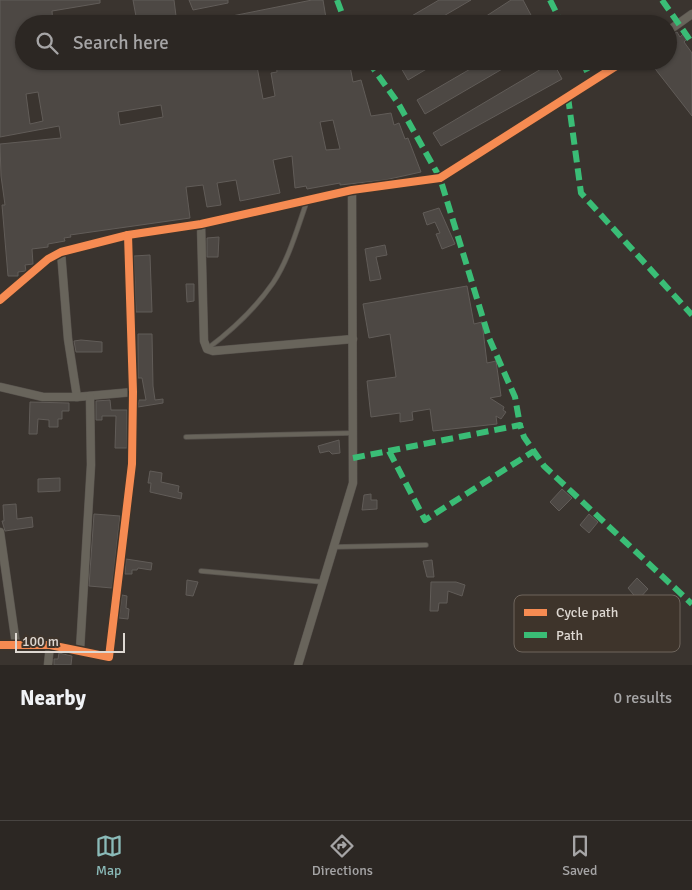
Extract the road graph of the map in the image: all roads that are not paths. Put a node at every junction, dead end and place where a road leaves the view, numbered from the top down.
1 (692, 14) edge
2 (677, 25) edge
3 (610, 70) edge
4 (352, 190) junction
5 (308, 199) junction
6 (201, 224) junction
7 (128, 235) junction
8 (61, 252) junction
9 (0, 300) edge
10 (353, 339) junction
11 (207, 348) junction
12 (0, 387) edge
13 (133, 392) junction
14 (90, 396) junction
15 (77, 397) junction
16 (354, 433) junction
17 (186, 436) dead end
18 (0, 532) edge
19 (426, 545) dead end
20 (333, 547) junction
21 (201, 571) dead end
22 (322, 582) junction
23 (16, 644) junction
24 (0, 645) edge
25 (50, 645) junction
26 (80, 650) junction
27 (48, 665) edge
28 (298, 665) edge

1 - 2 street
3 - 4 street
4 - 5 street
4 - 10 street
5 - 6 street
5 - 11 lane
6 - 7 street
6 - 11 street
7 - 8 street
7 - 13 street
8 - 9 street
8 - 15 street
10 - 11 street
10 - 16 street
12 - 15 street
13 - 14 street
13 - 26 street
14 - 15 street
14 - 26 street
16 - 17 lane
16 - 20 street
18 - 23 street
19 - 20 lane
20 - 22 street
21 - 22 lane
22 - 28 street
23 - 24 street
23 - 25 street
25 - 26 street
25 - 27 street

